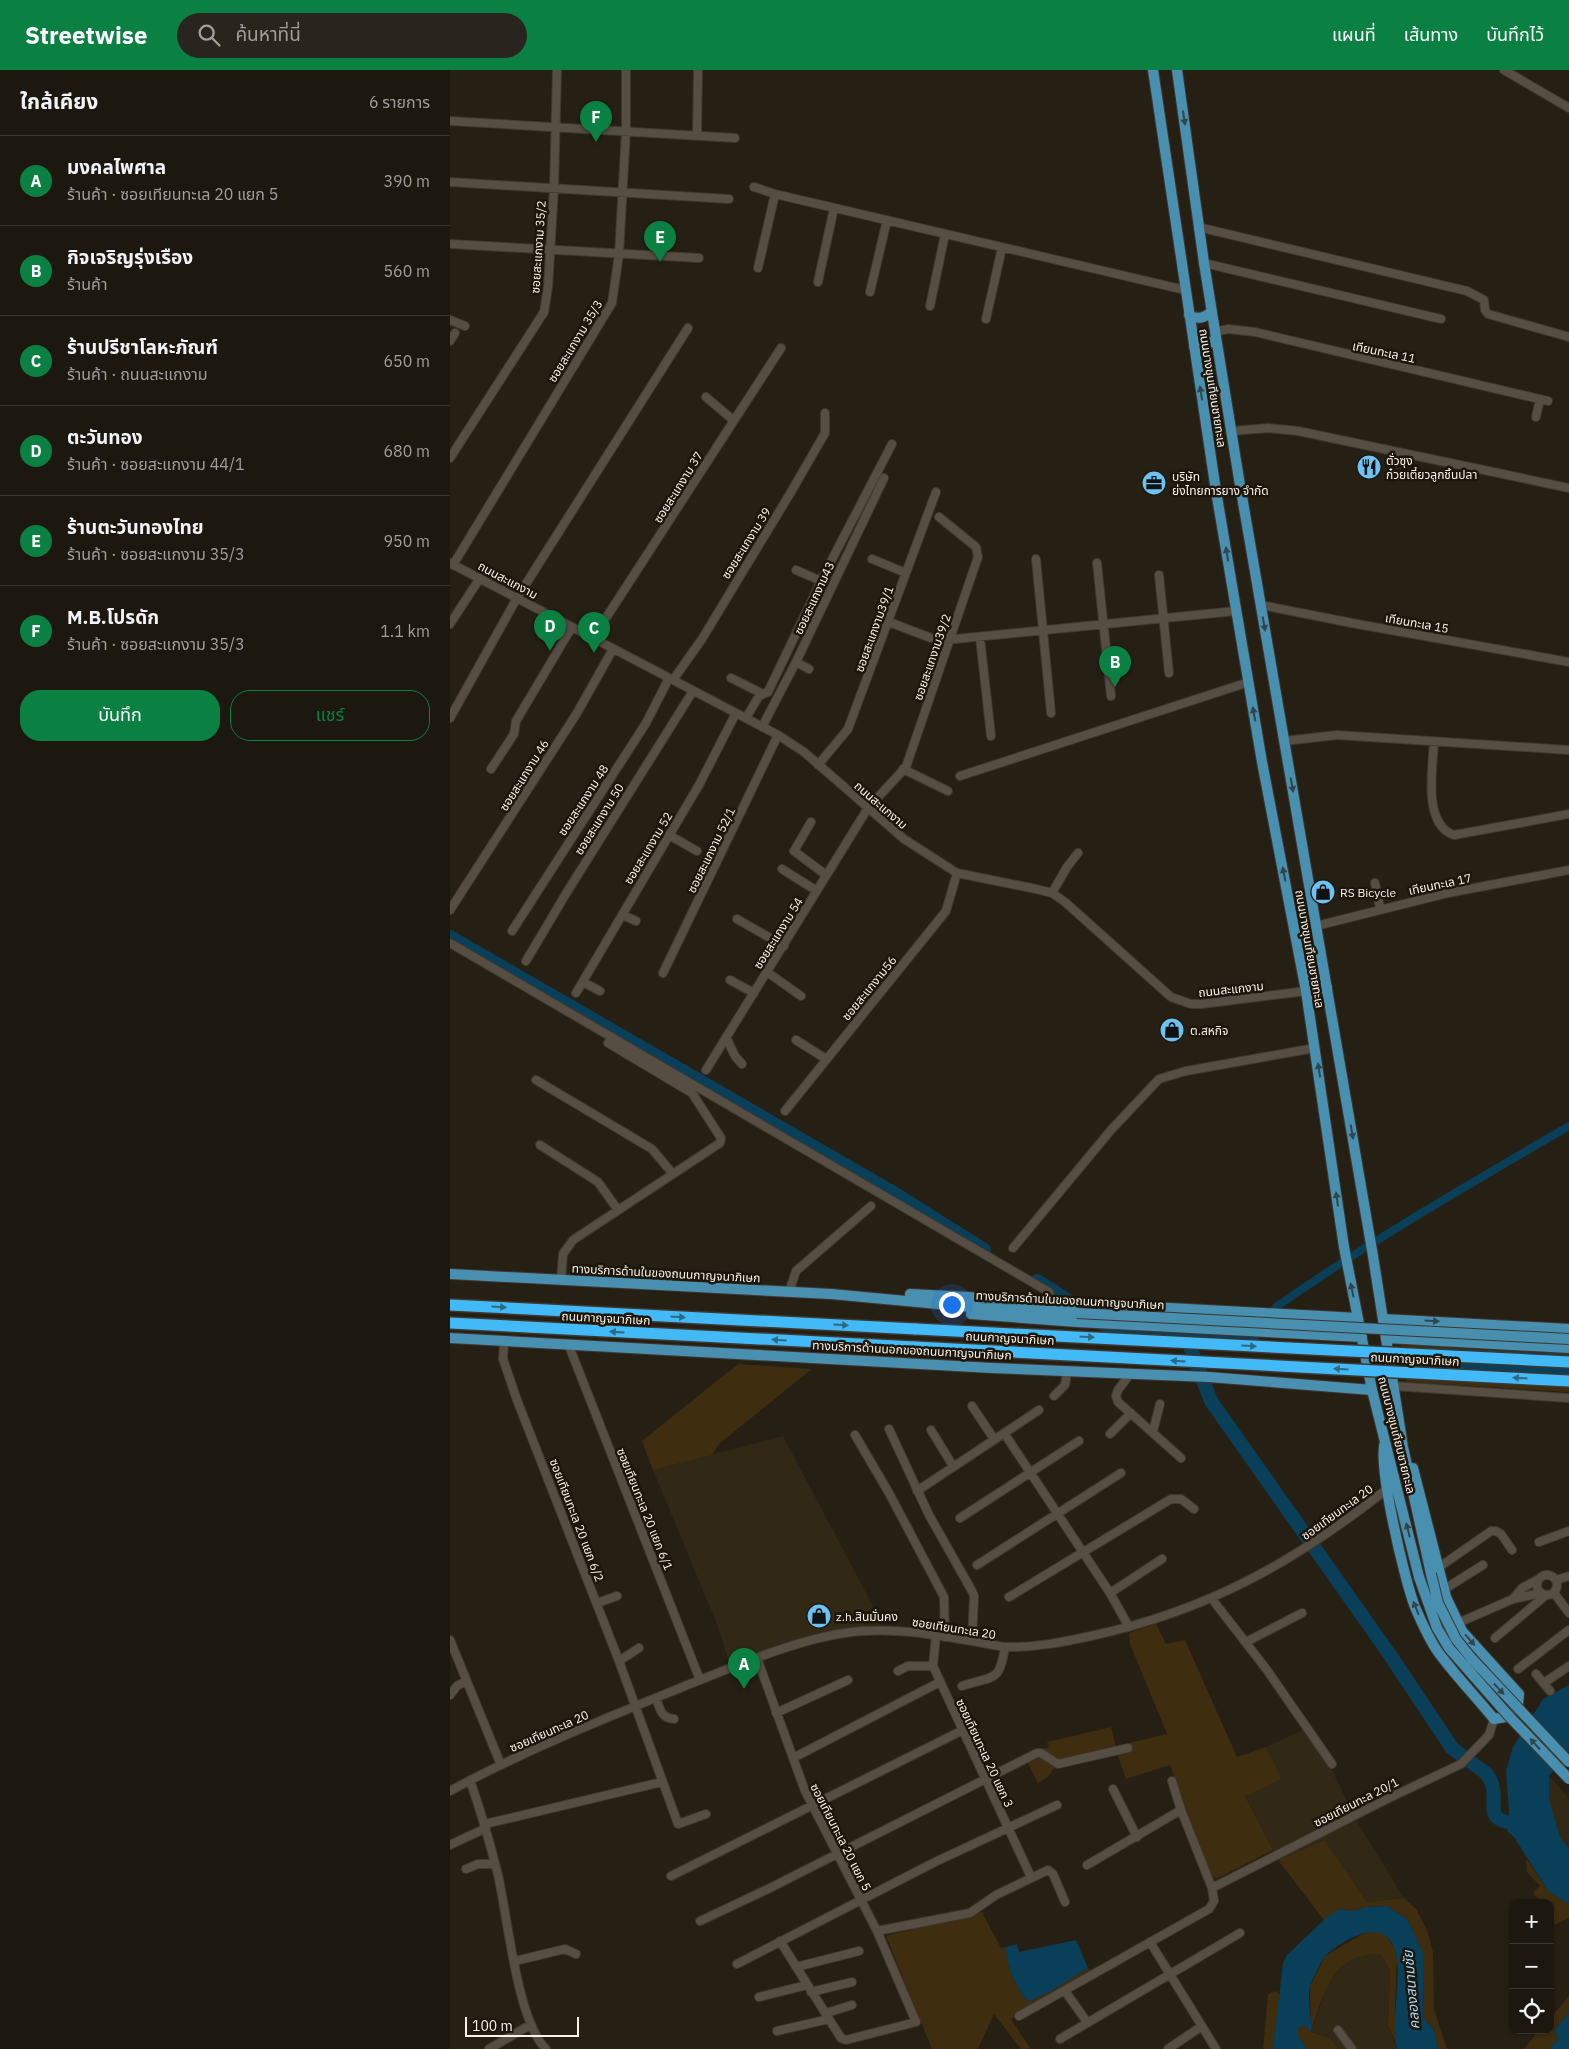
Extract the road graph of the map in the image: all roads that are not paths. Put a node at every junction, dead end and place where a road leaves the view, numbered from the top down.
1 (557, 70) edge
2 (626, 70) edge
3 (698, 70) edge
4 (1153, 70) edge
5 (1177, 70) edge
6 (1504, 70) edge
7 (1569, 108) edge
8 (450, 121) edge
9 (556, 126) junction
10 (626, 131) junction
11 (697, 136) junction
12 (735, 138) dead end
13 (450, 182) edge
14 (754, 187) dead end
15 (554, 188) junction
16 (622, 192) junction
17 (775, 194) junction
18 (729, 198) dead end
19 (834, 208) junction
20 (887, 220) junction
21 (1198, 227) junction
22 (946, 234) junction
23 (450, 244) edge
24 (1002, 248) junction
25 (550, 249) junction
26 (619, 254) junction
27 (699, 258) dead end
28 (1204, 263) junction
29 (758, 268) dead end
30 (818, 282) dead end
31 (1185, 290) junction
32 (870, 292) dead end
33 (930, 306) dead end
34 (1211, 312) junction
35 (1189, 315) junction
36 (986, 319) dead end
37 (1441, 319) dead end
38 (450, 320) edge
39 (465, 326) dead end
40 (688, 328) dead end
41 (1215, 332) junction
42 (455, 333) dead end
43 (1569, 337) edge
44 (450, 341) edge
45 (1217, 343) junction
46 (1194, 347) junction
47 (781, 348) dead end
48 (706, 397) dead end
49 (825, 413) dead end
50 (1536, 417) dead end
51 (733, 420) junction
52 (1232, 431) junction
53 (892, 444) dead end
54 (450, 458) edge
55 (884, 478) dead end
56 (1569, 488) edge
57 (936, 492) dead end
58 (939, 517) dead end
59 (872, 559) dead end
60 (1036, 559) dead end
61 (1097, 563) dead end
62 (451, 564) edge
63 (796, 570) dead end
64 (906, 573) junction
65 (1159, 575) dead end
66 (480, 578) junction
67 (821, 581) junction
68 (517, 598) junction
69 (1261, 604) junction
70 (1236, 611) junction
71 (1164, 619) junction
72 (889, 622) junction
73 (450, 624) edge
74 (1104, 626) junction
75 (572, 627) junction
76 (1044, 632) junction
77 (593, 638) junction
78 (980, 638) junction
79 (949, 639) junction
80 (613, 649) junction
81 (796, 662) junction
82 (1569, 662) edge
83 (809, 669) dead end
84 (1169, 673) dead end
85 (731, 678) dead end
86 (671, 679) junction
87 (1248, 682) junction
88 (693, 691) junction
89 (763, 694) junction
90 (1111, 696) dead end
91 (736, 713) junction
92 (1051, 713) dead end
93 (450, 718) edge
94 (746, 718) junction
95 (762, 727) junction
96 (778, 735) junction
97 (991, 736) dead end
98 (1284, 741) junction
99 (1434, 741) junction
100 (1569, 750) edge
101 (818, 765) junction
102 (491, 769) dead end
103 (904, 769) junction
104 (960, 776) dead end
105 (948, 790) dead end
106 (868, 808) junction
107 (1569, 814) edge
108 (811, 822) dead end
109 (669, 835) junction
110 (697, 851) dead end
111 (1078, 853) dead end
112 (782, 869) dead end
113 (1569, 870) edge
114 (957, 873) junction
115 (826, 875) junction
116 (1375, 883) dead end
117 (817, 891) junction
118 (1052, 894) junction
119 (1380, 908) junction
120 (450, 910) edge
121 (623, 915) junction
122 (737, 919) dead end
123 (636, 921) dead end
124 (1316, 926) junction
125 (512, 931) dead end
126 (450, 943) edge
127 (784, 946) junction
128 (526, 961) dead end
129 (767, 972) junction
130 (663, 973) dead end
131 (730, 980) dead end
132 (583, 982) junction
133 (1327, 987) junction
134 (600, 991) dead end
135 (1306, 991) junction
136 (576, 993) dead end
137 (754, 993) junction
138 (801, 996) dead end
139 (726, 1037) junction
140 (796, 1040) dead end
141 (608, 1043) dead end
142 (1315, 1048) junction
143 (826, 1059) junction
144 (742, 1064) dead end
145 (706, 1070) dead end
146 (536, 1080) dead end
147 (785, 1111) dead end
148 (540, 1145) dead end
149 (673, 1174) junction
150 (871, 1206) dead end
151 (618, 1210) junction
152 (1013, 1248) dead end
153 (450, 1274) edge
154 (561, 1280) junction
155 (789, 1292) junction
156 (832, 1294) junction
157 (1052, 1301) junction
158 (450, 1305) edge
159 (1358, 1318) junction
160 (1383, 1319) junction
161 (450, 1323) edge
162 (1569, 1328) edge
163 (1362, 1337) junction
164 (450, 1338) edge
165 (1386, 1338) junction
166 (1569, 1338) edge
167 (504, 1342) junction
168 (569, 1346) junction
169 (1569, 1348) edge
170 (1569, 1362) edge
171 (1067, 1372) junction
172 (1130, 1374) junction
173 (1569, 1381) edge
174 (1394, 1386) junction
175 (1372, 1390) junction
176 (1054, 1396) dead end
177 (1569, 1398) edge
178 (1160, 1404) dead end
179 (972, 1406) dead end
180 (1039, 1410) dead end
181 (1131, 1413) junction
182 (889, 1429) dead end
183 (931, 1430) dead end
184 (1153, 1431) junction
185 (1004, 1433) junction
186 (1110, 1434) dead end
187 (854, 1435) dead end
188 (994, 1439) junction
189 (1386, 1440) junction
190 (1079, 1441) dead end
191 (1181, 1458) dead end
192 (953, 1466) junction
193 (1030, 1473) junction
194 (1121, 1473) dead end
195 (1387, 1489) junction
196 (917, 1491) junction
197 (1194, 1509) dead end
198 (1057, 1513) junction
199 (960, 1518) dead end
200 (1569, 1531) edge
201 (1540, 1542) dead end
202 (1512, 1550) dead end
203 (1082, 1551) junction
204 (1162, 1559) dead end
205 (977, 1565) dead end
206 (1483, 1565) dead end
207 (1434, 1571) junction
208 (1569, 1576) edge
209 (1539, 1580) junction
210 (1556, 1580) junction
211 (1443, 1590) junction
212 (1110, 1593) junction
213 (1554, 1593) junction
214 (1543, 1594) junction
215 (617, 1596) dead end
216 (1009, 1598) dead end
217 (1212, 1599) junction
218 (1513, 1599) junction
219 (597, 1603) junction
220 (1302, 1613) dead end
221 (1569, 1613) edge
222 (1458, 1623) junction
223 (1129, 1627) junction
224 (1569, 1630) edge
225 (936, 1635) junction
226 (945, 1636) junction
227 (1495, 1638) dead end
228 (450, 1640) edge
229 (972, 1641) junction
230 (1246, 1642) junction
231 (1005, 1647) junction
232 (639, 1648) dead end
233 (757, 1658) junction
234 (619, 1661) junction
235 (933, 1666) junction
236 (1569, 1666) edge
237 (1518, 1668) dead end
238 (898, 1671) dead end
239 (1536, 1674) dead end
240 (700, 1680) junction
241 (848, 1680) dead end
242 (466, 1681) junction
243 (940, 1682) junction
244 (1544, 1683) junction
245 (962, 1686) dead end
246 (1550, 1691) dead end
247 (450, 1694) edge
248 (656, 1698) junction
249 (636, 1706) junction
250 (776, 1713) junction
251 (674, 1719) dead end
252 (1494, 1720) junction
253 (961, 1731) junction
254 (1128, 1748) dead end
255 (793, 1758) junction
256 (1569, 1762) edge
257 (1332, 1764) dead end
258 (501, 1765) junction
259 (985, 1779) junction
260 (1569, 1779) edge
261 (470, 1780) junction
262 (1172, 1781) dead end
263 (662, 1782) junction
264 (1112, 1789) dead end
265 (450, 1791) edge
266 (811, 1804) junction
267 (1057, 1805) dead end
268 (1181, 1810) junction
269 (706, 1814) dead end
270 (485, 1826) junction
271 (1008, 1828) junction
272 (1137, 1837) junction
273 (450, 1845) edge
274 (837, 1854) junction
275 (495, 1864) junction
276 (1087, 1865) dead end
277 (466, 1868) dead end
278 (672, 1876) dead end
279 (1030, 1877) junction
280 (1212, 1888) junction
281 (861, 1900) junction
282 (1065, 1902) dead end
283 (700, 1921) dead end
284 (877, 1931) junction
285 (1240, 1932) dead end
286 (780, 1941) junction
287 (1150, 1942) junction
288 (859, 1951) dead end
289 (576, 1954) dead end
290 (515, 1961) junction
291 (737, 1964) dead end
292 (796, 1967) junction
293 (1170, 1975) junction
294 (852, 1982) dead end
295 (809, 1988) junction
296 (1065, 1991) junction
297 (759, 1998) dead end
298 (852, 2006) dead end
299 (827, 2016) junction
300 (1019, 2016) dead end
301 (1087, 2022) junction
302 (530, 2025) junction
303 (1202, 2026) junction
304 (1338, 2030) dead end
305 (777, 2031) dead end
306 (1060, 2039) dead end
307 (489, 2049) edge
308 (546, 2049) edge
309 (1168, 2049) edge
310 (1216, 2049) edge
311 (1352, 2049) edge

1 - 9 street, ซอยสะแกงาม 35/2
2 - 10 street, ซอยสะแกงาม 35/3
3 - 11 street
4 - 31 main road, ถนนบางขุนเทียนชายทะเล
5 -> 21 main road, ถนนบางขุนเทียนชายทะเล
6 - 7 street
8 - 9 street
9 - 10 street
9 - 15 street, ซอยสะแกงาม 35/2
10 - 11 street
10 - 16 street, ซอยสะแกงาม 35/3
11 - 12 street
13 - 15 street
14 - 17 street
15 - 16 street
15 - 25 street, ซอยสะแกงาม 35/2
16 - 18 street
16 - 26 street, ซอยสะแกงาม 35/3
17 - 19 street
17 - 29 street
19 - 20 street
19 - 30 street
20 - 22 street
20 - 32 street
21 - 28 main road, ถนนบางขุนเทียนชายทะเล
21 - 43 street
22 - 24 street
22 - 33 street
23 - 25 street
24 - 31 street
24 - 36 street
25 - 26 street
25 - 54 street, ซอยสะแกงาม 35/2
26 - 27 street
26 - 62 street, ซอยสะแกงาม 35/3
28 - 34 main road, ถนนบางขุนเทียนชายทะเล
28 - 37 street
31 - 35 main road, ถนนบางขุนเทียนชายทะเล
34 - 35 main road
34 - 41 main road, ถนนบางขุนเทียนชายทะเล
35 - 46 main road, ถนนบางขุนเทียนชายทะเล
38 - 39 street
40 - 68 street
41 - 45 main road, ถนนบางขุนเทียนชายทะเล
41 - 50 street, เทียนทะเล 11
42 - 44 street
45 - 46 main road
45 - 52 main road, ถนนบางขุนเทียนชายทะเล
70 -> 46 main road, ถนนบางขุนเทียนชายทะเล
47 - 51 street, ซอยสะแกงาม 37
48 - 51 street
49 - 86 street, ซอยสะแกงาม 39
51 - 77 street, ซอยสะแกงาม 37
52 - 56 street
52 - 69 main road, ถนนบางขุนเทียนชายทะเล
53 - 67 street
55 - 81 street, ซอยสะแกงาม43
57 - 64 street, ซอยสะแกงาม39/1
58 - 79 street, ซอยสะแกงาม39/2
59 - 64 street
60 - 76 street
61 - 74 street
62 - 66 street, ถนนสะแกงาม
63 - 67 street
64 - 72 street, ซอยสะแกงาม39/1
65 - 71 street
66 - 68 street, ถนนสะแกงาม
66 - 73 street
67 - 89 street
68 - 75 street, ถนนสะแกงาม
68 - 93 street
69 - 82 street, เทียนทะเล 15
69 -> 98 main road, ถนนบางขุนเทียนชายทะเล
70 - 71 street
70 - 87 main road, ถนนบางขุนเทียนชายทะเล
71 - 74 street
71 - 84 street
72 - 79 street
72 - 101 street, ซอยสะแกงาม39/1
74 - 76 street
74 - 90 street
75 - 77 street, ถนนสะแกงาม
75 - 102 street
76 - 78 street
76 - 92 street
77 - 80 street, ถนนสะแกงาม
78 - 79 street
78 - 97 street
79 - 103 street, ซอยสะแกงาม39/2
80 - 86 street, ถนนสะแกงาม
80 - 120 street, ซอยสะแกงาม 46
81 - 83 street
81 - 95 street, ซอยสะแกงาม43
85 - 89 street
86 - 88 street, ถนนสะแกงาม
86 - 125 street, ซอยสะแกงาม 48
87 - 104 street
135 -> 87 main road, ถนนบางขุนเทียนชายทะเล
88 - 91 street, ถนนสะแกงาม
88 - 128 street, ซอยสะแกงาม 50
89 - 94 street
91 - 94 street, ถนนสะแกงาม
91 - 109 street, ซอยสะแกงาม 52
94 - 95 street, ถนนสะแกงาม
95 - 96 street, ถนนสะแกงาม
96 - 101 street, ถนนสะแกงาม
96 - 130 street, ซอยสะแกงาม 52/1
98 - 99 street
98 -> 124 main road, ถนนบางขุนเทียนชายทะเล
99 - 100 street
99 - 107 street
101 - 106 street, ถนนสะแกงาม
103 - 105 street
103 - 106 street, ซอยสะแกงาม39/2
106 - 114 street, ถนนสะแกงาม
106 - 115 street, ซอยสะแกงาม 54
108 - 115 street
109 - 110 street
109 - 121 street, ซอยสะแกงาม 52
111 - 118 street
112 - 117 street
113 - 119 street, เทียนทะเล 17
114 - 118 street, ถนนสะแกงาม
114 - 143 street, ซอยสะแกงาม56
115 - 117 street, ซอยสะแกงาม 54
116 - 119 street
117 - 127 street, ซอยสะแกงาม 54
118 - 135 street, ถนนสะแกงาม
119 - 124 street, เทียนทะเล 17
121 - 123 street
121 - 132 street, ซอยสะแกงาม 52
122 - 127 street
124 - 133 main road, ถนนบางขุนเทียนชายทะเล
126 - 157 street
127 - 129 street, ซอยสะแกงาม 54
129 - 137 street, ซอยสะแกงาม 54
129 - 138 street
131 - 137 street
132 - 134 street
132 - 136 street, ซอยสะแกงาม 52
133 - 135 main road
133 -> 160 main road, ถนนบางขุนเทียนชายทะเล
135 - 142 main road, ถนนบางขุนเทียนชายทะเล
137 - 139 street, ซอยสะแกงาม 54
139 - 144 street
139 - 145 street, ซอยสะแกงาม 54
140 - 143 street
141 - 149 street
142 - 152 street
159 -> 142 main road, ถนนบางขุนเทียนชายทะเล
143 - 147 street, ซอยสะแกงาม56
146 - 149 street
148 - 151 street
149 - 151 street
150 - 155 street
151 - 154 street
153 - 154 main road, ทางบริการด้านในของถนนกาญจนาภิเษก
154 - 155 main road, ทางบริการด้านในของถนนกาญจนาภิเษก
155 - 156 main road, ทางบริการด้านในของถนนกาญจนาภิเษก
156 - 157 main road
156 - 163 main road
156 - 166 main road, ทางบริการด้านในของถนนกาญจนาภิเษก, bridge
157 - 159 main road
158 -> 170 highway, ถนนกาญจนาภิเษก, bridge
159 - 163 main road, ถนนบางขุนเทียนชายทะเล
160 -> 162 main road
160 - 165 main road, ถนนบางขุนเทียนชายทะเล
173 -> 161 highway, ถนนกาญจนาภิเษก, bridge
163 - 175 main road, ถนนบางขุนเทียนชายทะเล
164 - 167 main road, ทางบริการด้านนอกของถนนกาญจนาภิเษก
165 - 169 main road
165 - 174 main road, ถนนบางขุนเทียนชายทะเล
167 - 168 main road, ทางบริการด้านนอกของถนนกาญจนาภิเษก
167 - 219 street, ซอยเทียนทะเล 20 แยก 6/2
168 - 171 main road, ทางบริการด้านนอกของถนนกาญจนาภิเษก
168 - 240 street, ซอยเทียนทะเล 20 แยก 6/1
171 - 172 main road, ทางบริการด้านนอกของถนนกาญจนาภิเษก
171 - 176 street
172 - 175 main road, ทางบริการด้านนอกของถนนกาญจนาภิเษก
172 - 181 street
174 - 177 street
174 - 207 main road, ถนนบางขุนเทียนชายทะเล
175 - 189 main road, ถนนบางขุนเทียนชายทะเล
178 - 184 street
179 - 188 street
180 - 185 street
181 - 184 street
181 - 186 street
182 - 196 street
183 - 192 street
184 - 191 street
185 - 188 street
185 - 193 street
187 - 226 street
188 - 192 street
189 - 195 main road
260 -> 189 main road, ถนนบางขุนเทียนชายทะเล, bridge
190 - 193 street
192 - 196 street
193 - 198 street
193 - 199 street
194 - 198 street
195 - 217 street, ซอยเทียนทะเล 20
252 -> 195 main road
196 - 229 street
197 - 203 street
198 - 203 street
198 - 205 street
200 - 201 street
202 - 207 street
203 - 212 street
203 - 216 street
204 - 212 street
206 - 211 street
207 - 211 main road
207 -> 256 main road, ถนนบางขุนเทียนชายทะเล, bridge
208 - 210 street
209 - 210 street
209 - 214 street
209 - 218 street
210 - 213 street
211 - 222 main road
212 - 223 street
213 - 214 street
213 - 221 street
214 - 218 street
214 - 227 street
215 - 219 street
217 - 223 street, ซอยเทียนทะเล 20
217 - 230 street
218 - 222 street
219 - 234 street, ซอยเทียนทะเล 20 แยก 6/2
220 - 230 street
222 -> 252 main road
223 - 231 street, ซอยเทียนทะเล 20
224 - 237 street
225 - 226 street, ซอยเทียนทะเล 20
225 - 233 street, ซอยเทียนทะเล 20
225 - 235 street, ซอยเทียนทะเล 20 แยก 3
226 - 229 street, ซอยเทียนทะเล 20
228 - 242 street
229 - 231 street, ซอยเทียนทะเล 20
230 - 257 street
231 - 245 street
232 - 234 street
233 - 240 street, ซอยเทียนทะเล 20
233 - 250 street, ซอยเทียนทะเล 20 แยก 5
234 - 249 street, ซอยเทียนทะเล 20 แยก 6/2
235 - 238 street
235 - 243 street, ซอยเทียนทะเล 20 แยก 3
236 - 244 street
239 - 244 street
240 - 248 street, ซอยเทียนทะเล 20
241 - 250 street
242 - 247 street
242 - 258 street
243 - 253 street, ซอยเทียนทะเล 20 แยก 3
243 - 255 street
244 - 246 street
248 - 249 street, ซอยเทียนทะเล 20
248 - 251 street
249 - 258 street, ซอยเทียนทะเล 20
249 - 263 street, ซอยเทียนทะเล 20 แยก 6/2
250 - 255 street, ซอยเทียนทะเล 20 แยก 5
252 - 280 street, ซอยเทียนทะล 20/1
253 - 259 street, ซอยเทียนทะเล 20 แยก 3
253 - 266 street
254 - 259 street
255 - 266 street, ซอยเทียนทะเล 20 แยก 5
258 - 261 street, ซอยเทียนทะเล 20
259 - 271 street, ซอยเทียนทะเล 20 แยก 3
259 - 274 street
261 - 265 street, ซอยเทียนทะเล 20
261 - 270 street
262 - 268 street
263 - 269 street, ซอยเทียนทะเล 20 แยก 6/2
263 - 270 street
264 - 272 street
266 - 274 street, ซอยเทียนทะเล 20 แยก 5
266 - 278 street
267 - 271 street
268 - 272 street
268 - 280 street
270 - 273 street
270 - 275 street
271 - 279 street, ซอยเทียนทะเล 20 แยก 3
271 - 281 street
272 - 276 street
274 - 281 street, ซอยเทียนทะเล 20 แยก 5
274 - 283 street
275 - 277 street
275 - 290 street
279 - 282 street
279 - 284 street
280 - 287 street
281 - 284 street, ซอยเทียนทะเล 20 แยก 5
281 - 286 street
284 - 299 street, ซอยเทียนทะเล 20 แยก 5
285 - 293 street
286 - 291 street
286 - 292 street
287 - 293 street
287 - 296 street
288 - 292 street
289 - 290 street
290 - 302 street
292 - 295 street
293 - 301 street
293 - 303 street
294 - 295 street
295 - 297 street
295 - 299 street
296 - 300 street
296 - 301 street
298 - 299 street
299 - 305 street
301 - 306 street
302 - 307 street
302 - 308 street
303 - 309 street
303 - 310 street
304 - 311 street

